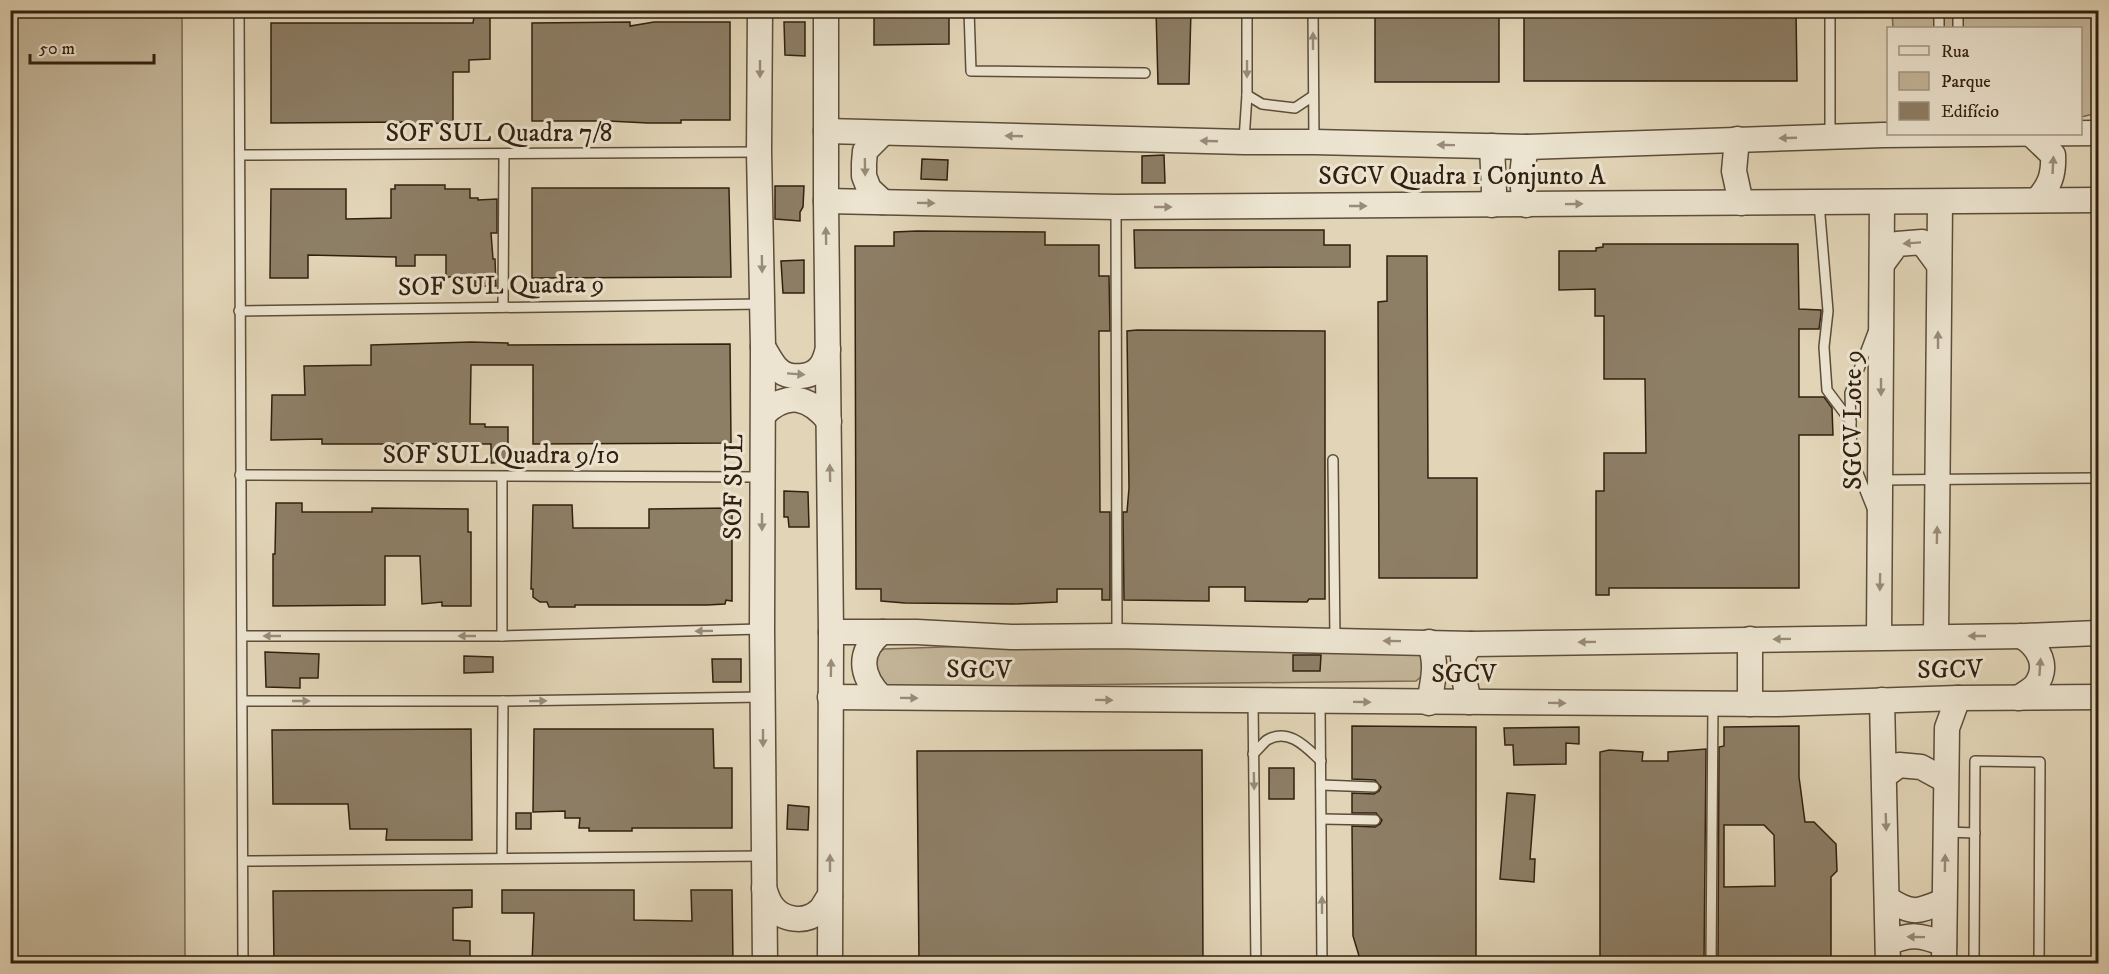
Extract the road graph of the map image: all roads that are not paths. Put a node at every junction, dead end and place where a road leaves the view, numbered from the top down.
1 (239, 10) edge
2 (760, 10) edge
3 (826, 10) edge
4 (969, 10) edge
5 (1247, 10) edge
6 (1313, 10) edge
7 (1830, 10) edge
8 (1939, 10) edge
9 (1958, 10) edge
10 (1939, 27) edge
11 (1958, 27) edge
12 (1145, 73) dead end
13 (1247, 95) junction
14 (1313, 96) junction
15 (826, 131) junction
16 (883, 133) junction
17 (2082, 133) edge
18 (2098, 133) edge
19 (1947, 135) edge
20 (2032, 135) edge
21 (1830, 137) junction
22 (1737, 139) junction
23 (1244, 142) junction
24 (1314, 142) junction
25 (1492, 146) junction
26 (1527, 147) junction
27 (759, 152) junction
28 (504, 154) junction
29 (240, 155) junction
30 (2037, 200) junction
31 (2098, 200) edge
32 (826, 201) junction
33 (883, 202) junction
34 (1741, 202) junction
35 (1882, 202) junction
36 (1940, 202) junction
37 (1819, 203) junction
38 (1492, 205) junction
39 (1526, 205) junction
40 (1116, 207) junction
41 (1883, 264) junction
42 (1939, 265) junction
43 (763, 304) junction
44 (503, 307) junction
45 (1881, 310) junction
46 (239, 311) junction
47 (764, 347) junction
48 (828, 350) junction
49 (764, 414) junction
50 (829, 421) junction
51 (1851, 423) junction
52 (1333, 460) dead end
53 (240, 475) junction
54 (502, 477) junction
55 (762, 477) junction
56 (2098, 478) edge
57 (1881, 480) junction
58 (1938, 480) junction
59 (1881, 531) junction
60 (762, 629) junction
61 (831, 632) junction
62 (882, 632) junction
63 (2098, 633) edge
64 (242, 636) junction
65 (502, 636) junction
66 (1118, 636) junction
67 (1936, 636) junction
68 (2021, 636) junction
69 (1879, 637) junction
70 (1750, 639) junction
71 (1335, 641) junction
72 (1429, 642) junction
73 (1471, 644) junction
74 (763, 696) junction
75 (830, 697) junction
76 (881, 697) junction
77 (2098, 697) edge
78 (1958, 698) junction
79 (2019, 698) junction
80 (1882, 700) junction
81 (243, 701) junction
82 (503, 701) junction
83 (1253, 701) junction
84 (1320, 701) junction
85 (1429, 702) junction
86 (1469, 702) junction
87 (1713, 704) junction
88 (1750, 704) junction
89 (1253, 754) junction
90 (1321, 761) junction
91 (1884, 776) junction
92 (1945, 780) junction
93 (1321, 785) junction
94 (1374, 787) dead end
95 (1322, 819) junction
96 (1375, 820) dead end
97 (1945, 832) junction
98 (1975, 832) junction
99 (763, 856) junction
100 (502, 858) junction
101 (244, 861) junction
102 (764, 888) junction
103 (830, 896) junction
104 (1888, 899) junction
105 (1944, 901) junction
106 (1888, 953) edge
107 (1944, 954) edge
108 (243, 963) edge
109 (765, 963) edge
110 (830, 963) edge
111 (1256, 963) edge
112 (1322, 963) edge
113 (1711, 963) edge
114 (1974, 963) edge
115 (2039, 963) edge

1 - 29 lane
2 -> 27 street, SOF SUL
3 - 15 street
4 - 12 lane
5 -> 13 lane
14 -> 6 lane
7 - 21 lane
8 - 10 lane
9 - 11 lane
13 - 14 lane
13 - 23 lane
14 - 24 lane
15 - 16 street, SGCV Quadra 1 Conjunto A
15 - 32 street
23 -> 16 street, SGCV Quadra 1 Conjunto A
16 -> 33 street
17 - 18 street, SGCV Quadra 1 Conjunto A
19 - 20 street, SGCV Quadra 1 Conjunto A
19 - 21 street, SGCV Quadra 1 Conjunto A
30 -> 20 street
21 -> 22 street, SGCV Quadra 1 Conjunto A
22 - 26 street, SGCV Quadra 1 Conjunto A
22 - 34 street
23 - 24 street, SGCV Quadra 1 Conjunto A
25 -> 24 street, SGCV Quadra 1 Conjunto A
25 - 26 street, SGCV Quadra 1 Conjunto A
25 - 38 street
26 - 39 street
27 - 28 lane, SOF SUL Quadra 7/8
27 -> 43 street, SOF SUL
28 - 29 lane, SOF SUL Quadra 7/8
28 - 44 lane
29 - 46 lane
30 - 31 street, SGCV Quadra 1 Conjunto A
30 - 36 street, SGCV Quadra 1 Conjunto A
32 - 33 street, SGCV Quadra 1 Conjunto A
48 -> 32 street
33 -> 40 street, SGCV Quadra 1 Conjunto A
34 - 37 street, SGCV Quadra 1 Conjunto A
39 -> 34 street, SGCV Quadra 1 Conjunto A
35 - 36 street, SGCV Quadra 1 Conjunto A
35 - 37 street, SGCV Quadra 1 Conjunto A
35 - 41 street, SGCV Lote 9
36 - 42 street
37 - 51 lane
38 - 39 street, SGCV Quadra 1 Conjunto A
40 -> 38 street, SGCV Quadra 1 Conjunto A
40 - 66 lane
42 -> 41 street
41 - 45 street, SGCV Lote 9
58 -> 42 street
43 - 44 lane, SOF SUL Quadra 9
43 - 47 street, SOF SUL
44 - 46 lane, SOF SUL Quadra 9
45 - 51 lane
45 -> 57 street, SGCV Lote 9
46 - 53 lane
47 -> 48 street
47 - 49 street, SOF SUL
48 - 50 street
49 - 50 street
49 - 55 street, SOF SUL
61 -> 50 street
51 - 59 lane
52 - 71 lane
53 - 54 lane, SOF SUL Quadra 9/10
53 - 64 lane
54 - 55 lane, SOF SUL Quadra 9/10
54 - 65 lane
55 -> 60 street, SOF SUL
56 - 58 lane
57 - 58 lane
57 - 59 street, SGCV Lote 9
67 -> 58 street
59 -> 69 street, SGCV Lote 9
60 -> 65 lane
60 - 74 street, SOF SUL
61 - 62 street, SGCV
75 -> 61 street
62 - 66 street, SGCV
62 - 76 street
63 - 68 street, SGCV
65 -> 64 lane
64 - 81 lane
66 - 71 street, SGCV
68 -> 67 street, SGCV
67 - 69 street, SGCV
79 -> 68 street
69 -> 70 street, SGCV
70 -> 73 street, SGCV
70 - 88 street
72 -> 71 street, SGCV
72 - 73 street, SGCV
72 - 85 street
73 - 86 street
82 -> 74 lane
74 -> 99 street, SOF SUL
75 - 76 street, SGCV
103 -> 75 street
76 -> 83 street, SGCV
77 - 79 street, SGCV
78 - 79 street, SGCV
78 - 80 street, SGCV
78 - 92 street
80 - 88 street, SGCV
80 - 91 street
81 -> 82 lane
81 - 101 lane
82 - 100 lane
83 - 84 street, SGCV
83 - 89 lane
84 -> 85 street, SGCV
84 - 90 lane
85 - 86 street, SGCV
86 -> 87 street, SGCV
87 - 88 street, SGCV
87 - 113 lane
89 - 90 lane
89 -> 111 lane
90 - 93 lane
91 - 92 street
91 -> 104 street
92 - 97 street
93 - 94 lane
93 - 95 lane
95 - 96 lane
112 -> 95 lane
97 - 98 lane
105 -> 97 street
98 - 114 lane
98 - 115 lane
99 - 100 lane
99 - 102 street, SOF SUL
100 - 101 lane
101 - 108 lane
102 - 103 street
102 - 109 street, SOF SUL
103 - 110 street
104 - 105 street
104 - 106 street
105 - 107 street
107 -> 106 street

